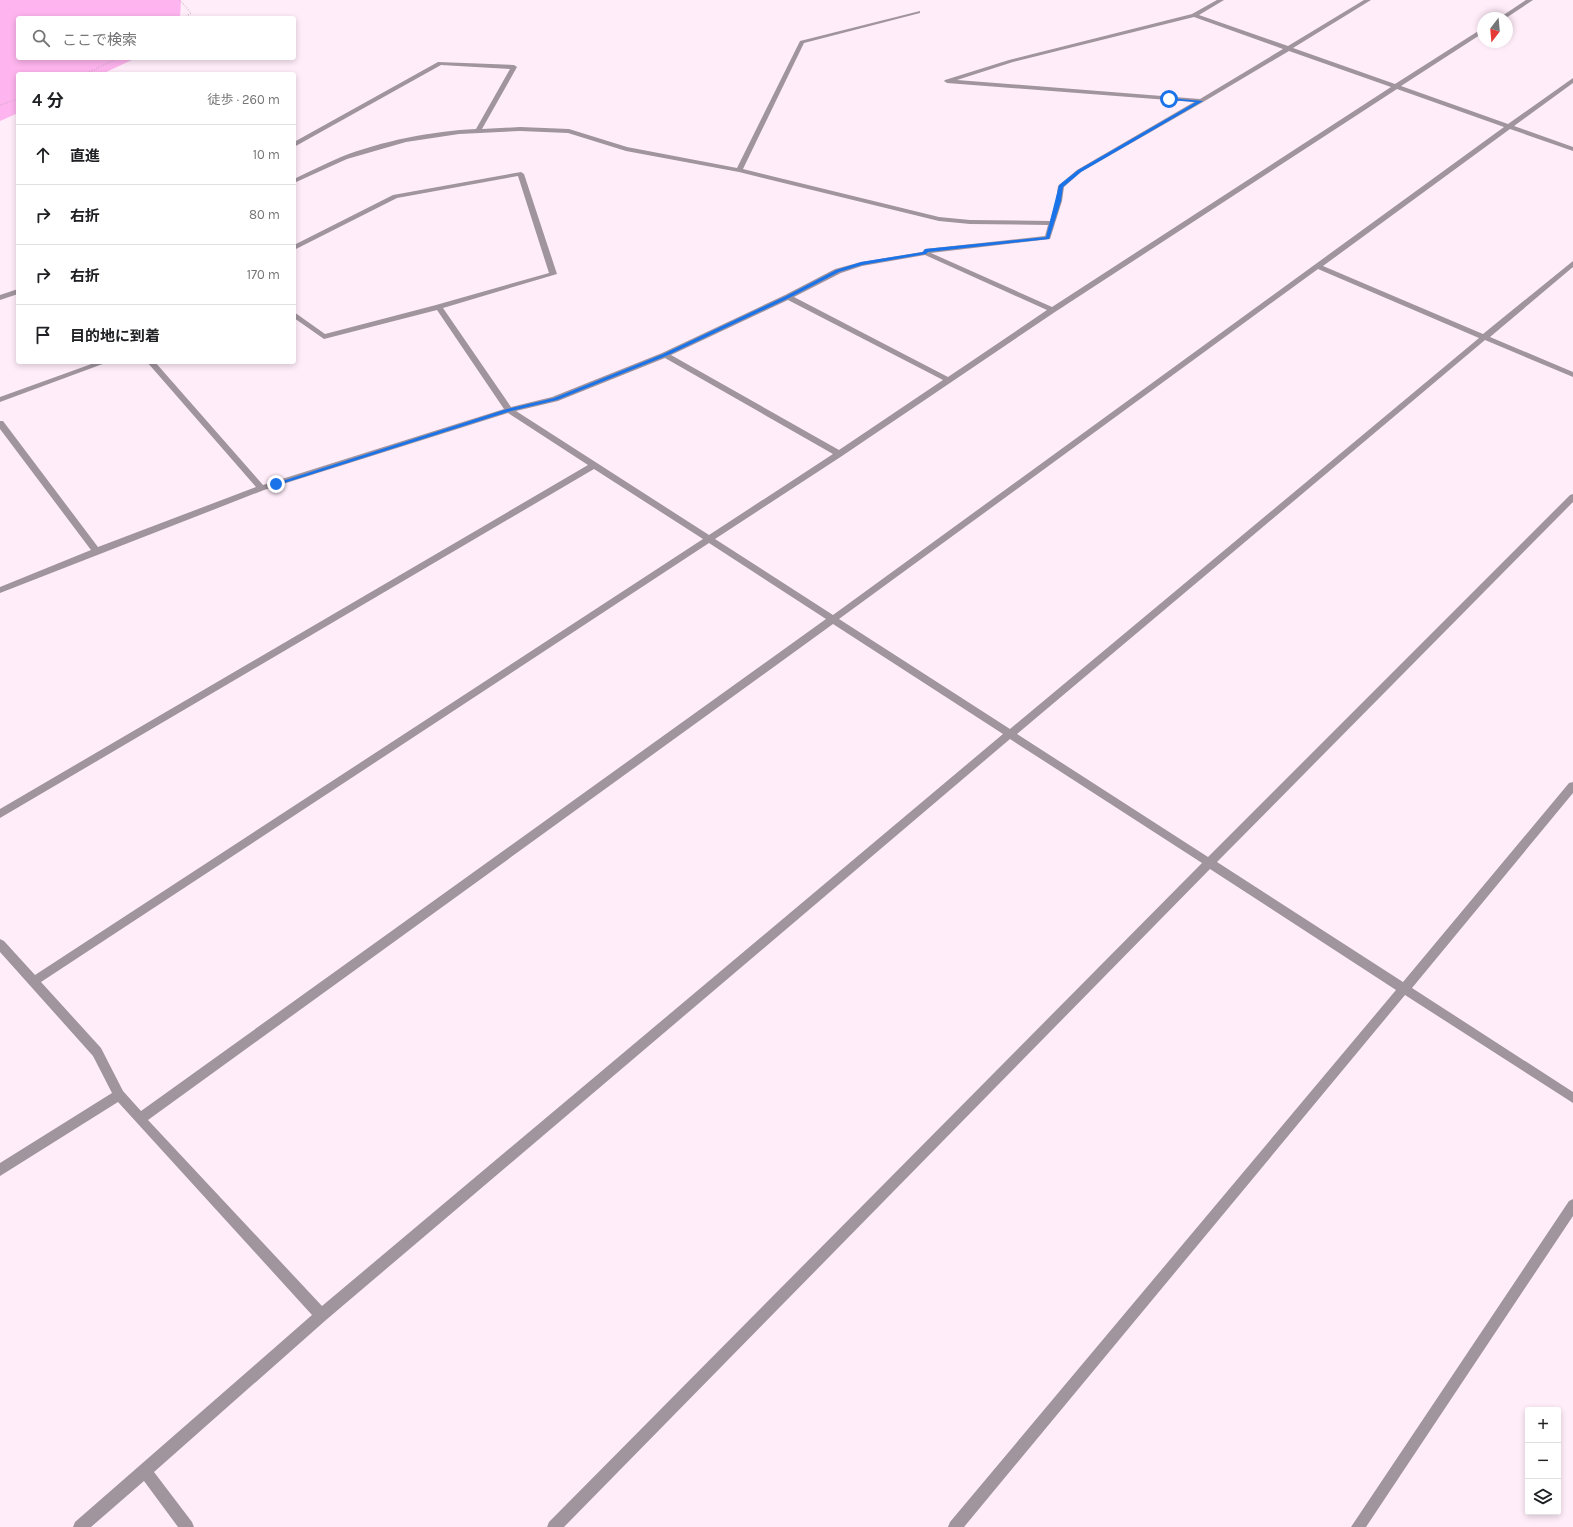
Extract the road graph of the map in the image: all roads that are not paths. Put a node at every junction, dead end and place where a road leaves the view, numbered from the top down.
1 (1221, 0) edge
2 (1368, 0) edge
3 (1530, 0) edge
4 (918, 12) dead end
5 (1511, 12) edge
6 (1194, 15) junction
7 (1477, 34) edge
8 (1287, 48) junction
9 (1573, 80) edge
10 (1396, 86) junction
11 (1201, 101) junction
12 (1509, 126) junction
13 (478, 131) junction
14 (296, 143) edge
15 (1573, 149) edge
16 (739, 170) junction
17 (296, 175) edge
18 (301, 177) junction
19 (296, 180) edge
20 (1052, 222) junction
21 (296, 247) edge
22 (926, 253) junction
23 (1573, 263) edge
24 (1317, 266) junction
25 (16, 292) edge
26 (788, 297) junction
27 (0, 298) edge
28 (439, 307) junction
29 (1052, 310) junction
30 (296, 316) edge
31 (1484, 337) junction
32 (665, 355) junction
33 (99, 364) edge
34 (153, 364) edge
35 (1573, 375) edge
36 (949, 380) junction
37 (0, 400) edge
38 (509, 410) junction
39 (0, 423) edge
40 (839, 454) junction
41 (594, 465) junction
42 (261, 488) junction
43 (1573, 498) edge
44 (708, 539) junction
45 (96, 551) junction
46 (0, 590) edge
47 (833, 619) junction
48 (1010, 734) junction
49 (1573, 786) edge
50 (0, 814) edge
51 (1209, 863) junction
52 (0, 944) edge
53 (33, 982) junction
54 (1404, 989) junction
55 (119, 1095) junction
56 (1573, 1098) edge
57 (140, 1119) junction
58 (0, 1170) edge
59 (1573, 1205) edge
60 (321, 1315) junction
61 (146, 1471) junction
62 (80, 1527) edge
63 (187, 1527) edge
64 (554, 1527) edge
65 (955, 1527) edge
66 (1358, 1527) edge

1 - 6 street
2 - 8 street
3 - 5 street
4 - 16 street
6 - 8 street
6 - 11 street
7 - 10 street
8 - 10 street
8 - 11 street
9 - 12 street
10 - 12 street
10 - 29 street
11 - 20 street
12 - 15 street
12 - 24 street
13 - 14 street
13 - 16 street
13 - 18 street
16 - 20 street
17 - 18 street
18 - 19 street
20 - 22 street
21 - 28 street
22 - 26 street
22 - 29 street
23 - 31 street
24 - 31 street
24 - 47 street
25 - 27 street
26 - 32 street
26 - 36 street
28 - 30 street
28 - 38 street
29 - 36 street
31 - 35 street
31 - 48 street
32 - 38 street
32 - 40 street
33 - 37 street
34 - 42 street
36 - 40 street
38 - 41 street
38 - 42 street
39 - 45 street
40 - 44 street
41 - 44 street
41 - 50 street
42 - 45 street
43 - 51 street
44 - 47 street
44 - 53 street
45 - 46 street
47 - 48 street
47 - 57 street
48 - 51 street
48 - 60 street
49 - 54 street
51 - 54 street
51 - 64 street
52 - 53 street
53 - 55 street
54 - 56 street
54 - 65 street
55 - 57 street
55 - 58 street
57 - 60 street
59 - 66 street
60 - 61 street
61 - 62 street
61 - 63 street

